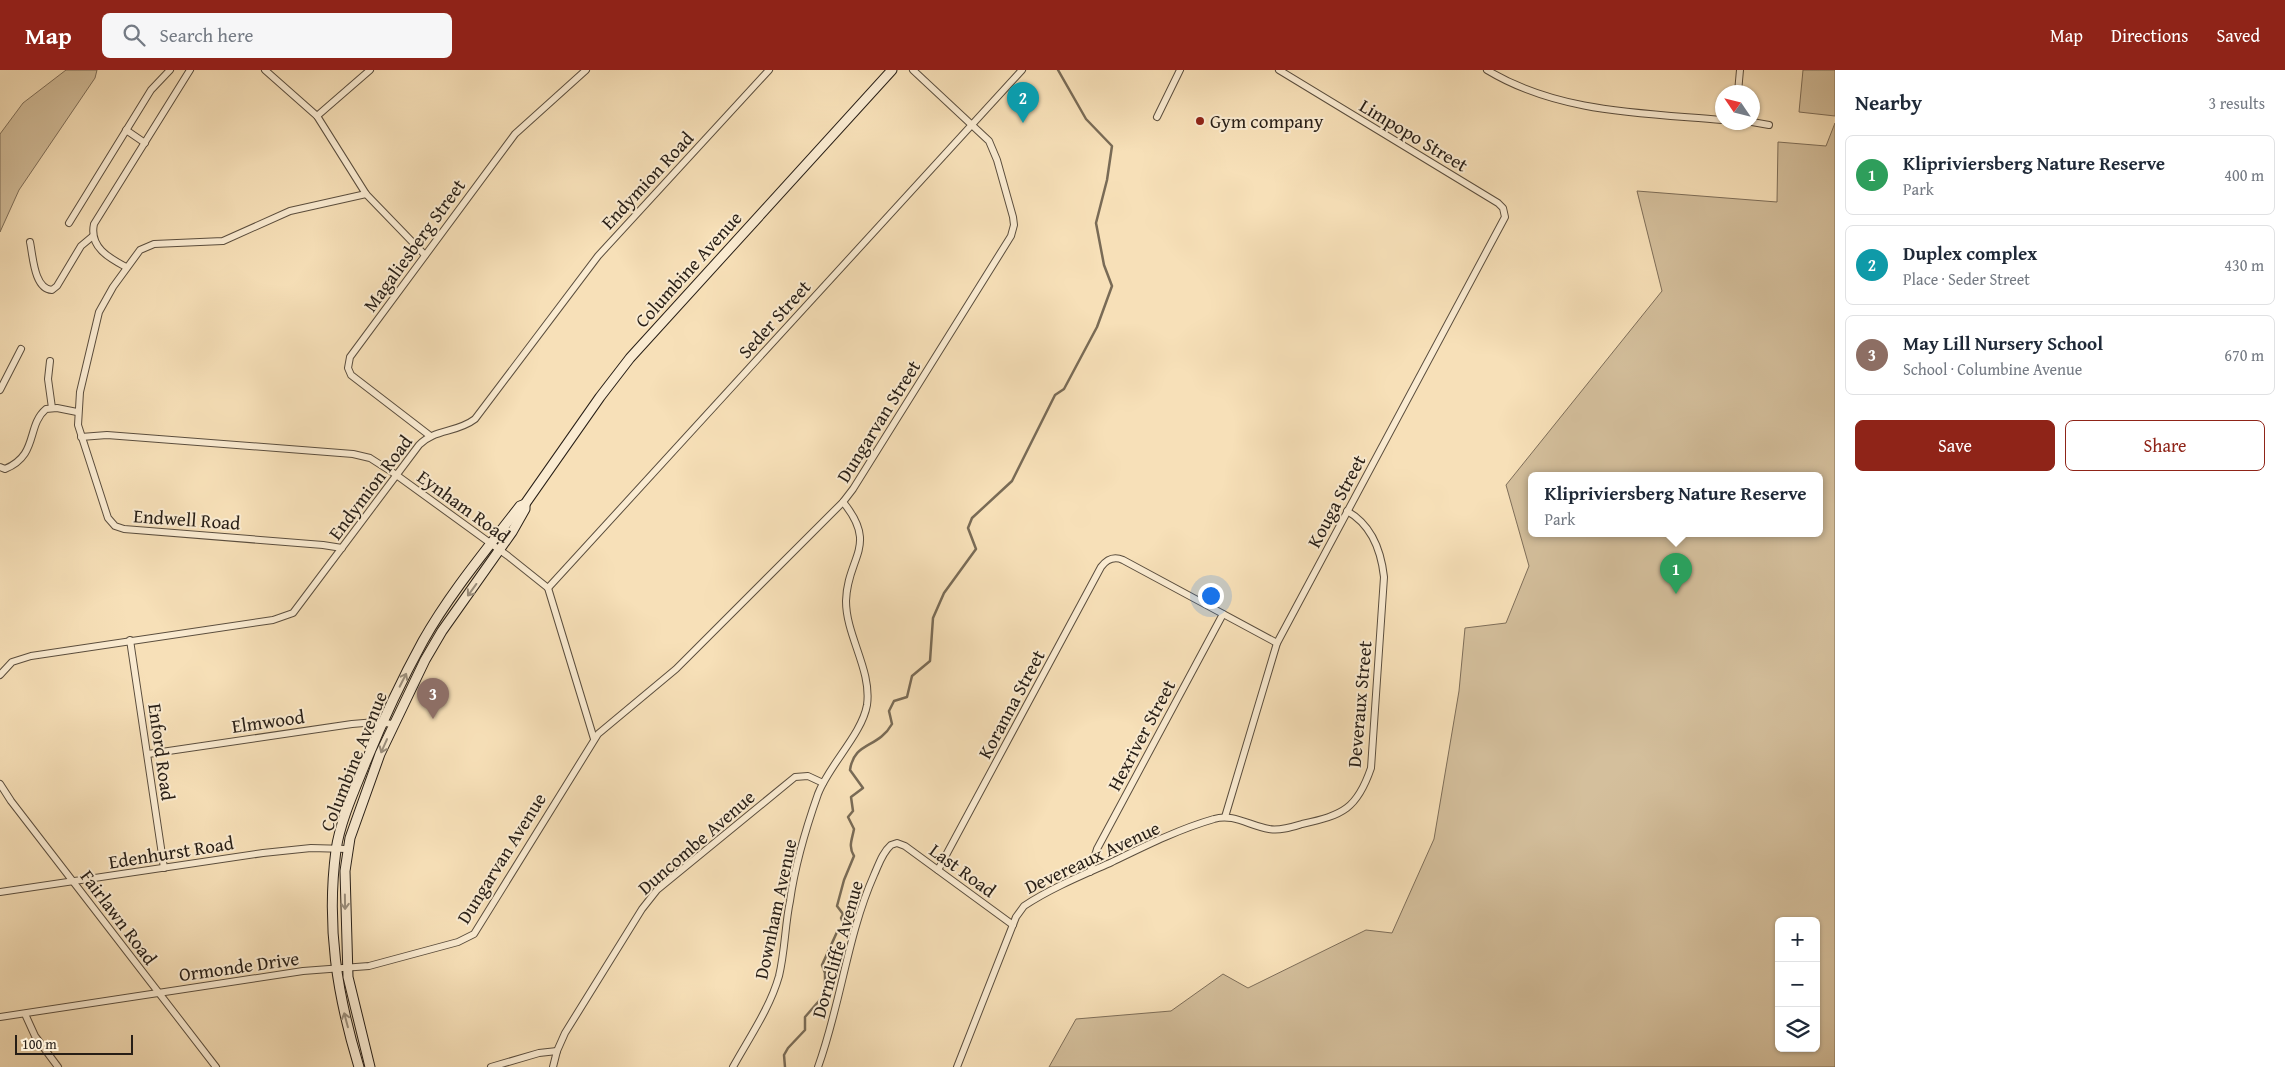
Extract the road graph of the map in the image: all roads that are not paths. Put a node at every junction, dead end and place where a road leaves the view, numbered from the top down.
1 (170, 70) edge
2 (190, 70) edge
3 (264, 70) edge
4 (370, 70) edge
5 (586, 70) edge
6 (769, 70) edge
7 (892, 70) edge
8 (913, 70) edge
9 (1022, 70) edge
10 (1180, 70) edge
11 (1279, 70) edge
12 (1487, 70) edge
13 (1740, 70) edge
14 (1739, 85) edge
15 (317, 116) junction
16 (1157, 117) dead end
17 (1715, 119) edge
18 (1760, 123) edge
19 (1769, 124) dead end
20 (972, 125) junction
21 (126, 130) junction
22 (144, 143) junction
23 (366, 194) junction
24 (1504, 212) joint
25 (69, 223) dead end
26 (93, 236) junction
27 (30, 242) dead end
28 (425, 256) junction
29 (126, 267) junction
30 (21, 349) dead end
31 (50, 361) dead end
32 (0, 390) edge
33 (52, 408) junction
34 (77, 412) junction
35 (429, 435) junction
36 (82, 437) junction
37 (0, 467) edge
38 (395, 474) junction
39 (843, 502) junction
40 (526, 504) junction
41 (1347, 511) junction
42 (492, 544) junction
43 (342, 548) junction
44 (500, 550) junction
45 (548, 588) junction
46 (1223, 614) junction
47 (432, 626) junction
48 (442, 631) junction
49 (130, 640) junction
50 (1277, 643) junction
51 (0, 675) edge
52 (382, 723) junction
53 (393, 724) junction
54 (594, 739) junction
55 (148, 754) junction
56 (823, 783) junction
57 (0, 784) edge
58 (1225, 817) junction
59 (893, 843) joint
60 (336, 848) junction
61 (347, 849) junction
62 (164, 868) junction
63 (938, 870) junction
64 (1090, 872) junction
65 (72, 881) junction
66 (0, 892) edge
67 (1013, 925) junction
68 (335, 968) junction
69 (347, 968) junction
70 (158, 993) junction
71 (25, 1014) junction
72 (0, 1017) edge
73 (557, 1051) junction
74 (58, 1067) edge
75 (216, 1067) edge
76 (359, 1067) edge
77 (370, 1067) edge
78 (491, 1067) edge
79 (553, 1067) edge
80 (733, 1067) edge
81 (818, 1067) edge
82 (958, 1067) edge

1 - 21 street
2 - 22 street
3 - 15 street
4 - 15 street
5 - 28 street, Magaliesberg Street
6 - 35 street, Endymion Road
7 - 40 main road, Columbine Avenue
8 - 20 street, Dungarvan Street
9 - 20 street, Seder Street
10 - 16 street
11 - 24 street, Limpopo Street
12 - 17 street
13 - 14 street
15 - 23 street
18 - 19 street
20 - 39 street, Dungarvan Street
20 - 45 street, Seder Street
21 - 22 street
21 - 25 street
22 - 26 street
23 - 28 street
23 - 29 street, Endwell Road
24 - 41 street, Kouga Street
26 - 27 street
26 - 29 street
28 - 35 street, Magaliesberg Street
29 - 34 street, Endwell Road
30 - 32 street
31 - 33 street
33 - 34 street
33 - 37 street
34 - 36 street, Endwell Road
35 - 38 street, Endymion Road
36 - 38 street, Eynham Road
36 - 43 street, Endwell Road
38 - 42 street, Eynham Road
38 - 43 street, Endymion Road
39 - 54 street, Dungarvan Street
39 - 56 street, Downham Avenue
40 - 42 main road, Columbine Avenue
40 - 44 main road, Columbine Avenue
41 - 50 street, Kouga Street
41 - 58 street, Deveraux Street
42 - 44 street, Eynham Road
42 - 47 main road, Columbine Avenue
43 - 49 street, Endymion Road
44 - 45 street, Eynham Road
44 -> 48 main road, Columbine Avenue
45 - 54 street
46 - 50 street
46 - 63 street, Koranna Street
46 - 64 street, Hexriver Street
47 - 48 main road
52 -> 47 main road, Columbine Avenue
48 - 53 main road, Columbine Avenue
49 - 51 street, Endymion Road
49 - 55 street, Enford Road
50 - 58 street, Kouga Street
52 - 53 street, Elmwood
52 - 55 street, Elmwood
52 - 60 main road, Columbine Avenue
53 -> 61 main road, Columbine Avenue
54 - 69 street, Dungarvan Avenue
55 - 62 street, Enford Road
56 - 73 street, Duncombe Avenue
56 - 80 street, Downham Avenue
57 - 65 street, Fairlawn Road
58 - 64 street, Devereaux Avenue
59 - 63 street, Last Road
59 - 81 street, Dorncliffe Avenue
60 - 61 street, Edenhurst Road
60 - 62 street, Edenhurst Road
60 - 68 main road, Columbine Avenue
61 -> 69 main road, Columbine Avenue
62 - 65 street, Edenhurst Road
63 - 67 street, Last Road
64 - 67 street, Devereaux Avenue
65 - 66 street, Edenhurst Road
65 - 70 street, Fairlawn Road
67 - 82 street, Devereaux Avenue
68 - 69 street, Dungarvan Avenue
68 - 70 street, Ormonde Drive
76 -> 68 main road, Columbine Avenue
69 - 77 main road, Columbine Avenue
70 - 71 street, Ormonde Drive
70 - 75 street, Fairlawn Road
71 - 72 street, Ormonde Drive
71 - 74 street
73 - 78 street
73 - 79 street, Duncombe Avenue

